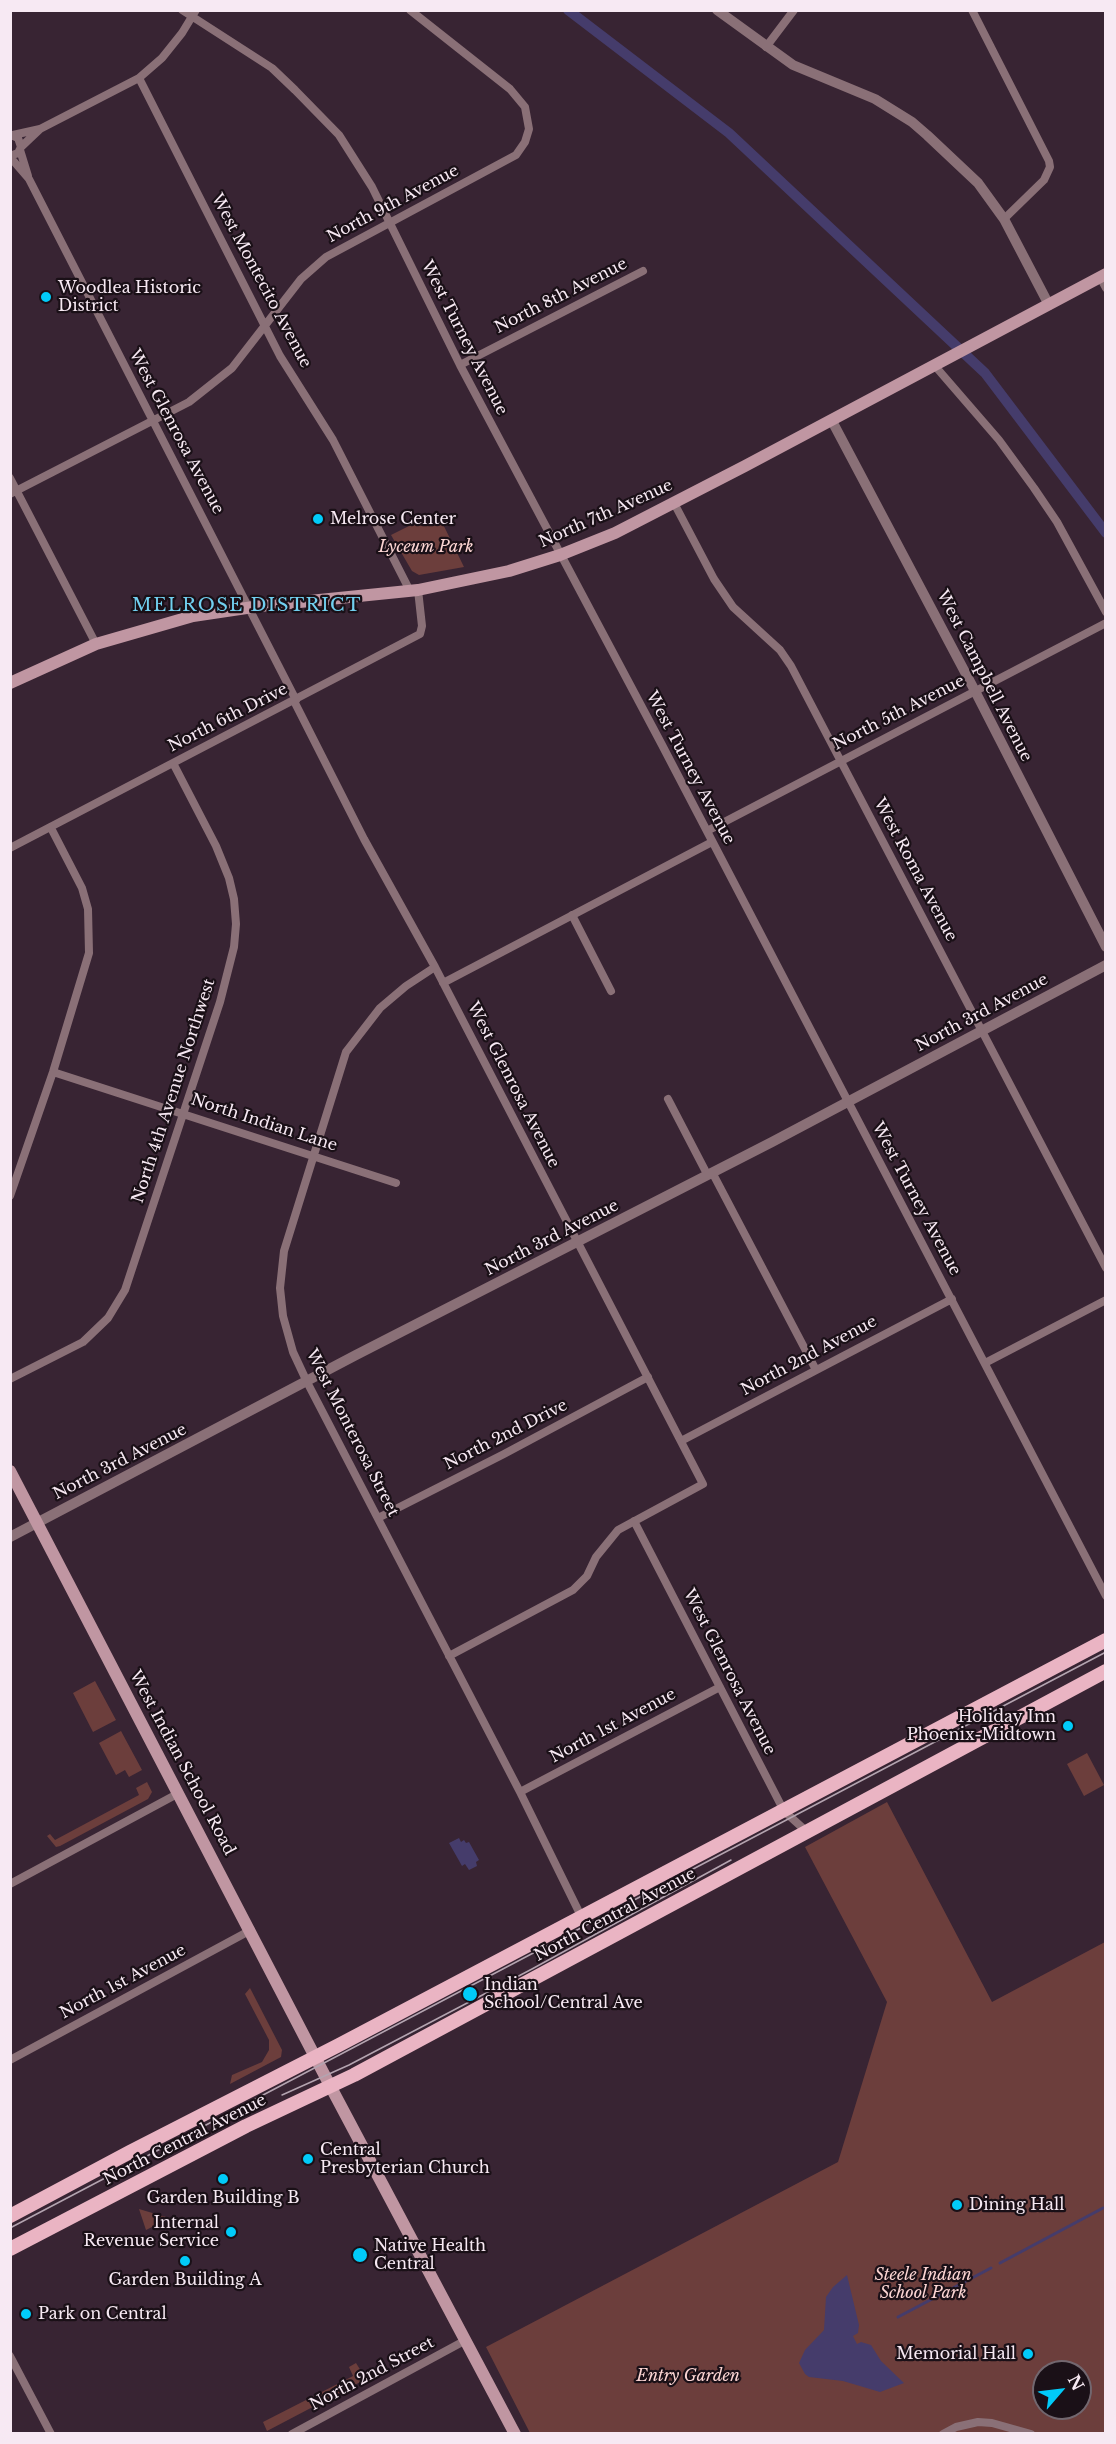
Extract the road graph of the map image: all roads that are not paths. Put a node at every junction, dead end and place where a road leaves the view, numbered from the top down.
1 (182, 10) edge
2 (410, 10) edge
3 (717, 10) edge
4 (794, 10) edge
5 (972, 10) edge
6 (194, 14) edge
7 (766, 47) junction
8 (139, 78) junction
9 (40, 129) junction
10 (12, 135) edge
11 (21, 148) junction
12 (10, 156) edge
13 (29, 179) junction
14 (1004, 219) junction
15 (389, 221) junction
16 (643, 271) dead end
17 (1104, 280) edge
18 (1049, 305) junction
19 (265, 326) junction
20 (460, 365) junction
21 (935, 366) junction
22 (832, 421) junction
23 (152, 422) junction
24 (10, 478) edge
25 (14, 492) edge
26 (674, 503) junction
27 (560, 555) junction
28 (414, 590) junction
29 (250, 608) junction
30 (1106, 612) edge
31 (1106, 623) edge
32 (96, 644) junction
33 (10, 683) edge
34 (975, 691) junction
35 (295, 700) junction
36 (841, 760) junction
37 (173, 763) junction
38 (51, 828) junction
39 (706, 831) junction
40 (712, 842) junction
41 (10, 848) edge
42 (572, 915) junction
43 (1106, 947) edge
44 (1106, 965) edge
45 (435, 967) junction
46 (443, 982) junction
47 (611, 991) dead end
48 (982, 1031) junction
49 (53, 1072) junction
50 (668, 1099) dead end
51 (848, 1101) junction
52 (182, 1113) junction
53 (315, 1155) junction
54 (710, 1173) junction
55 (396, 1183) dead end
56 (10, 1196) edge
57 (576, 1242) junction
58 (1106, 1268) edge
59 (952, 1299) junction
60 (1106, 1300) edge
61 (986, 1364) junction
62 (816, 1370) junction
63 (648, 1377) junction
64 (10, 1379) edge
65 (307, 1382) junction
66 (681, 1441) junction
67 (10, 1471) edge
68 (378, 1518) junction
69 (634, 1521) junction
70 (38, 1522) junction
71 (10, 1536) edge
72 (1106, 1596) edge
73 (1106, 1640) edge
74 (449, 1656) junction
75 (1106, 1671) edge
76 (720, 1687) junction
77 (520, 1792) junction
78 (179, 1793) junction
79 (784, 1811) junction
80 (806, 1831) junction
81 (10, 1884) edge
82 (581, 1916) junction
83 (251, 1930) junction
84 (315, 2057) junction
85 (10, 2060) edge
86 (330, 2087) junction
87 (10, 2216) edge
88 (10, 2249) edge
89 (466, 2340) junction
90 (10, 2356) edge
91 (51, 2433) edge
92 (292, 2433) edge
93 (515, 2433) edge
94 (943, 2433) edge
95 (1030, 2433) edge

1 - 6 street, West Turney Avenue
2 - 15 street, North 9th Avenue
3 - 7 street
4 - 7 street
5 - 14 street
6 - 8 street
6 - 15 street, West Turney Avenue
7 - 14 street
8 - 9 street
8 - 19 street, West Montecito Avenue
9 - 10 street
9 - 11 street
10 - 11 street, West Glenrosa Avenue
11 - 12 street
11 - 13 street, West Glenrosa Avenue
12 - 13 street, West Glenrosa Avenue
13 - 23 street, West Glenrosa Avenue
14 - 18 street
15 - 19 street, North 9th Avenue
15 - 20 street, West Turney Avenue
16 - 20 street, North 8th Avenue
17 - 18 main road, North 7th Avenue
18 - 21 main road, North 7th Avenue
19 - 23 street, North 9th Avenue
19 - 28 street, West Montecito Avenue
20 - 27 street, West Turney Avenue
21 - 22 main road, North 7th Avenue
21 - 30 street
22 - 26 main road, North 7th Avenue
22 - 34 street, West Campbell Avenue
23 - 25 street, North 9th Avenue
23 - 29 street, West Glenrosa Avenue
24 - 25 street
25 - 32 street
26 - 27 main road, North 7th Avenue
26 - 36 street, West Roma Avenue
27 - 28 main road, North 7th Avenue
27 - 39 street, West Turney Avenue
28 - 29 main road, North 7th Avenue
28 - 35 street, North 6th Drive
29 - 32 main road, North 7th Avenue
29 - 35 street, West Glenrosa Avenue
31 - 34 street, North 5th Avenue
32 - 33 main road, North 7th Avenue
34 - 36 street, North 5th Avenue
34 - 43 street, West Campbell Avenue
35 - 37 street, North 6th Drive
35 - 45 street, West Glenrosa Avenue
36 - 39 street, North 5th Avenue
36 - 48 street, West Roma Avenue
37 - 38 street, North 6th Drive
37 - 52 street, North 4th Avenue Northwest
38 - 41 street, North 6th Drive
38 - 49 street
39 - 40 street, West Turney Avenue
40 - 42 street
40 - 51 street, West Turney Avenue
42 - 46 street
42 - 47 street
44 - 48 street, North 3rd Avenue
45 - 46 street, West Glenrosa Avenue
45 - 53 street, West Monterosa Street
46 - 57 street, West Glenrosa Avenue
48 - 51 street, North 3rd Avenue
48 - 58 street, West Roma Avenue
49 - 52 street, North Indian Lane
49 - 56 street
50 - 54 street
51 - 54 street, North 3rd Avenue
51 - 59 street, West Turney Avenue
52 - 53 street, North Indian Lane
52 - 64 street, North 4th Avenue Northwest
53 - 55 street, North Indian Lane
53 - 65 street, West Monterosa Street
54 - 57 street, North 3rd Avenue
54 - 62 street
57 - 63 street, West Glenrosa Avenue
57 - 65 street, North 3rd Avenue
59 - 61 street, West Turney Avenue
59 - 62 street, North 2nd Avenue
60 - 61 street
61 - 72 street, West Turney Avenue
62 - 66 street, North 2nd Avenue
63 - 66 street, West Glenrosa Avenue
63 - 68 street, North 2nd Drive
65 - 68 street, West Monterosa Street
65 - 70 street, North 3rd Avenue
66 - 69 street, West Glenrosa Avenue
67 - 70 main road, West Indian School Road
68 - 74 street, West Monterosa Street
69 - 74 street
69 - 76 street, West Glenrosa Avenue
70 - 71 street, North 3rd Avenue
70 - 78 main road, West Indian School Road
73 - 79 main road, North Central Avenue
74 - 77 street, West Monterosa Street
75 - 80 main road, North Central Avenue
76 - 77 street, North 1st Avenue
76 - 79 street, West Glenrosa Avenue
77 - 82 street, West Monterosa Street
78 - 81 street
78 - 83 main road, West Indian School Road
79 - 80 street, West Glenrosa Avenue
79 - 82 main road, North Central Avenue
80 - 86 main road, North Central Avenue
82 - 84 main road, North Central Avenue
83 - 84 main road, West Indian School Road
83 - 85 street, North 1st Avenue
84 - 86 main road, West Indian School Road
84 - 87 main road, North Central Avenue
86 - 88 main road, North Central Avenue
86 - 89 main road, West Indian School Road
89 - 92 street, North 2nd Street
89 - 93 main road, West Indian School Road
90 - 91 street
94 - 95 street

